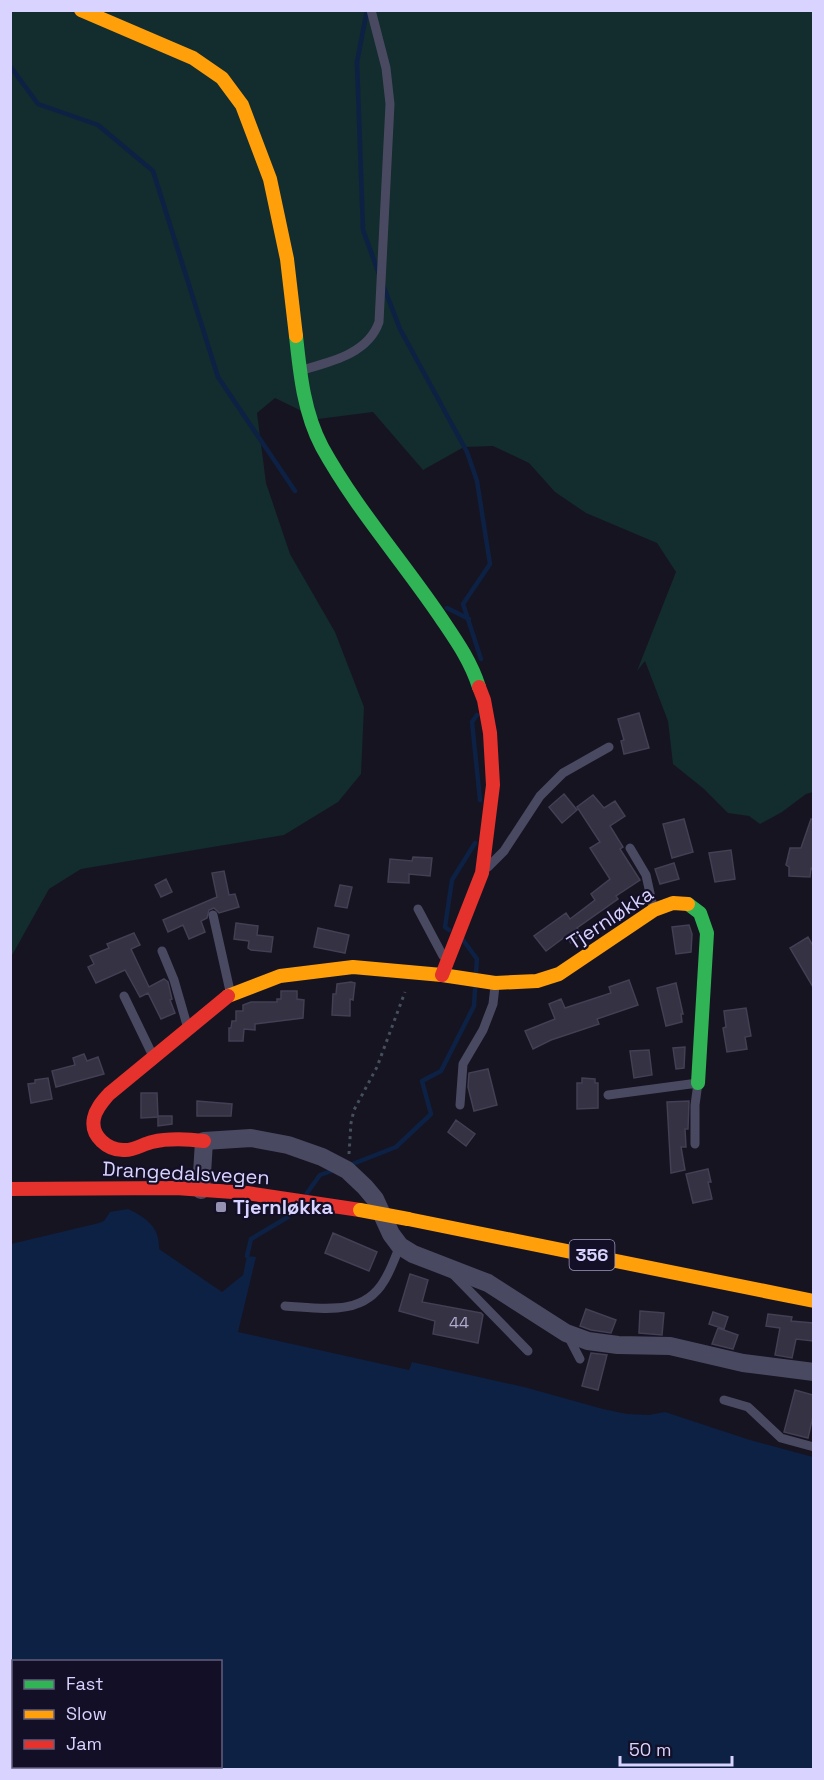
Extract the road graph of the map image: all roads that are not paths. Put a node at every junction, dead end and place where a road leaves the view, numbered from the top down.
1 (81, 10) edge
2 (371, 10) edge
3 (300, 371) junction
4 (609, 747) dead end
5 (630, 848) dead end
6 (482, 873) junction
7 (418, 909) dead end
8 (654, 910) junction
9 (213, 915) dead end
10 (162, 951) dead end
11 (444, 968) junction
12 (495, 983) junction
13 (230, 993) junction
14 (124, 996) dead end
15 (188, 1028) junction
16 (153, 1056) junction
17 (698, 1083) junction
18 (608, 1095) dead end
19 (460, 1105) dead end
20 (204, 1141) junction
21 (695, 1144) dead end
22 (10, 1189) edge
23 (201, 1190) junction
24 (400, 1245) junction
25 (446, 1266) junction
26 (813, 1301) edge
27 (285, 1306) dead end
28 (566, 1333) junction
29 (528, 1351) dead end
30 (580, 1359) dead end
31 (813, 1372) edge
32 (724, 1400) dead end
33 (813, 1447) edge

1 - 3 street
2 - 3 lane
3 - 6 street
4 - 6 lane
5 - 8 lane
6 - 11 street
7 - 11 lane
8 - 12 street, Tjernløkka
8 - 17 street, Tjernløkka
9 - 13 lane
10 - 15 lane
11 - 12 street, Tjernløkka
11 - 13 street, Tjernløkka
12 - 19 lane
13 - 15 street, Tjernløkka
14 - 16 lane
15 - 16 street, Tjernløkka
16 - 20 street, Tjernløkka
17 - 18 lane
17 - 21 lane
20 - 23 street
20 - 24 street
22 - 23 street, Drangedalsvegen / 356
23 - 26 street, Drangedalsvegen / 356, bridge
24 - 25 street
24 - 27 lane
25 - 28 street
25 - 29 lane
28 - 30 lane
28 - 31 street
32 - 33 lane

